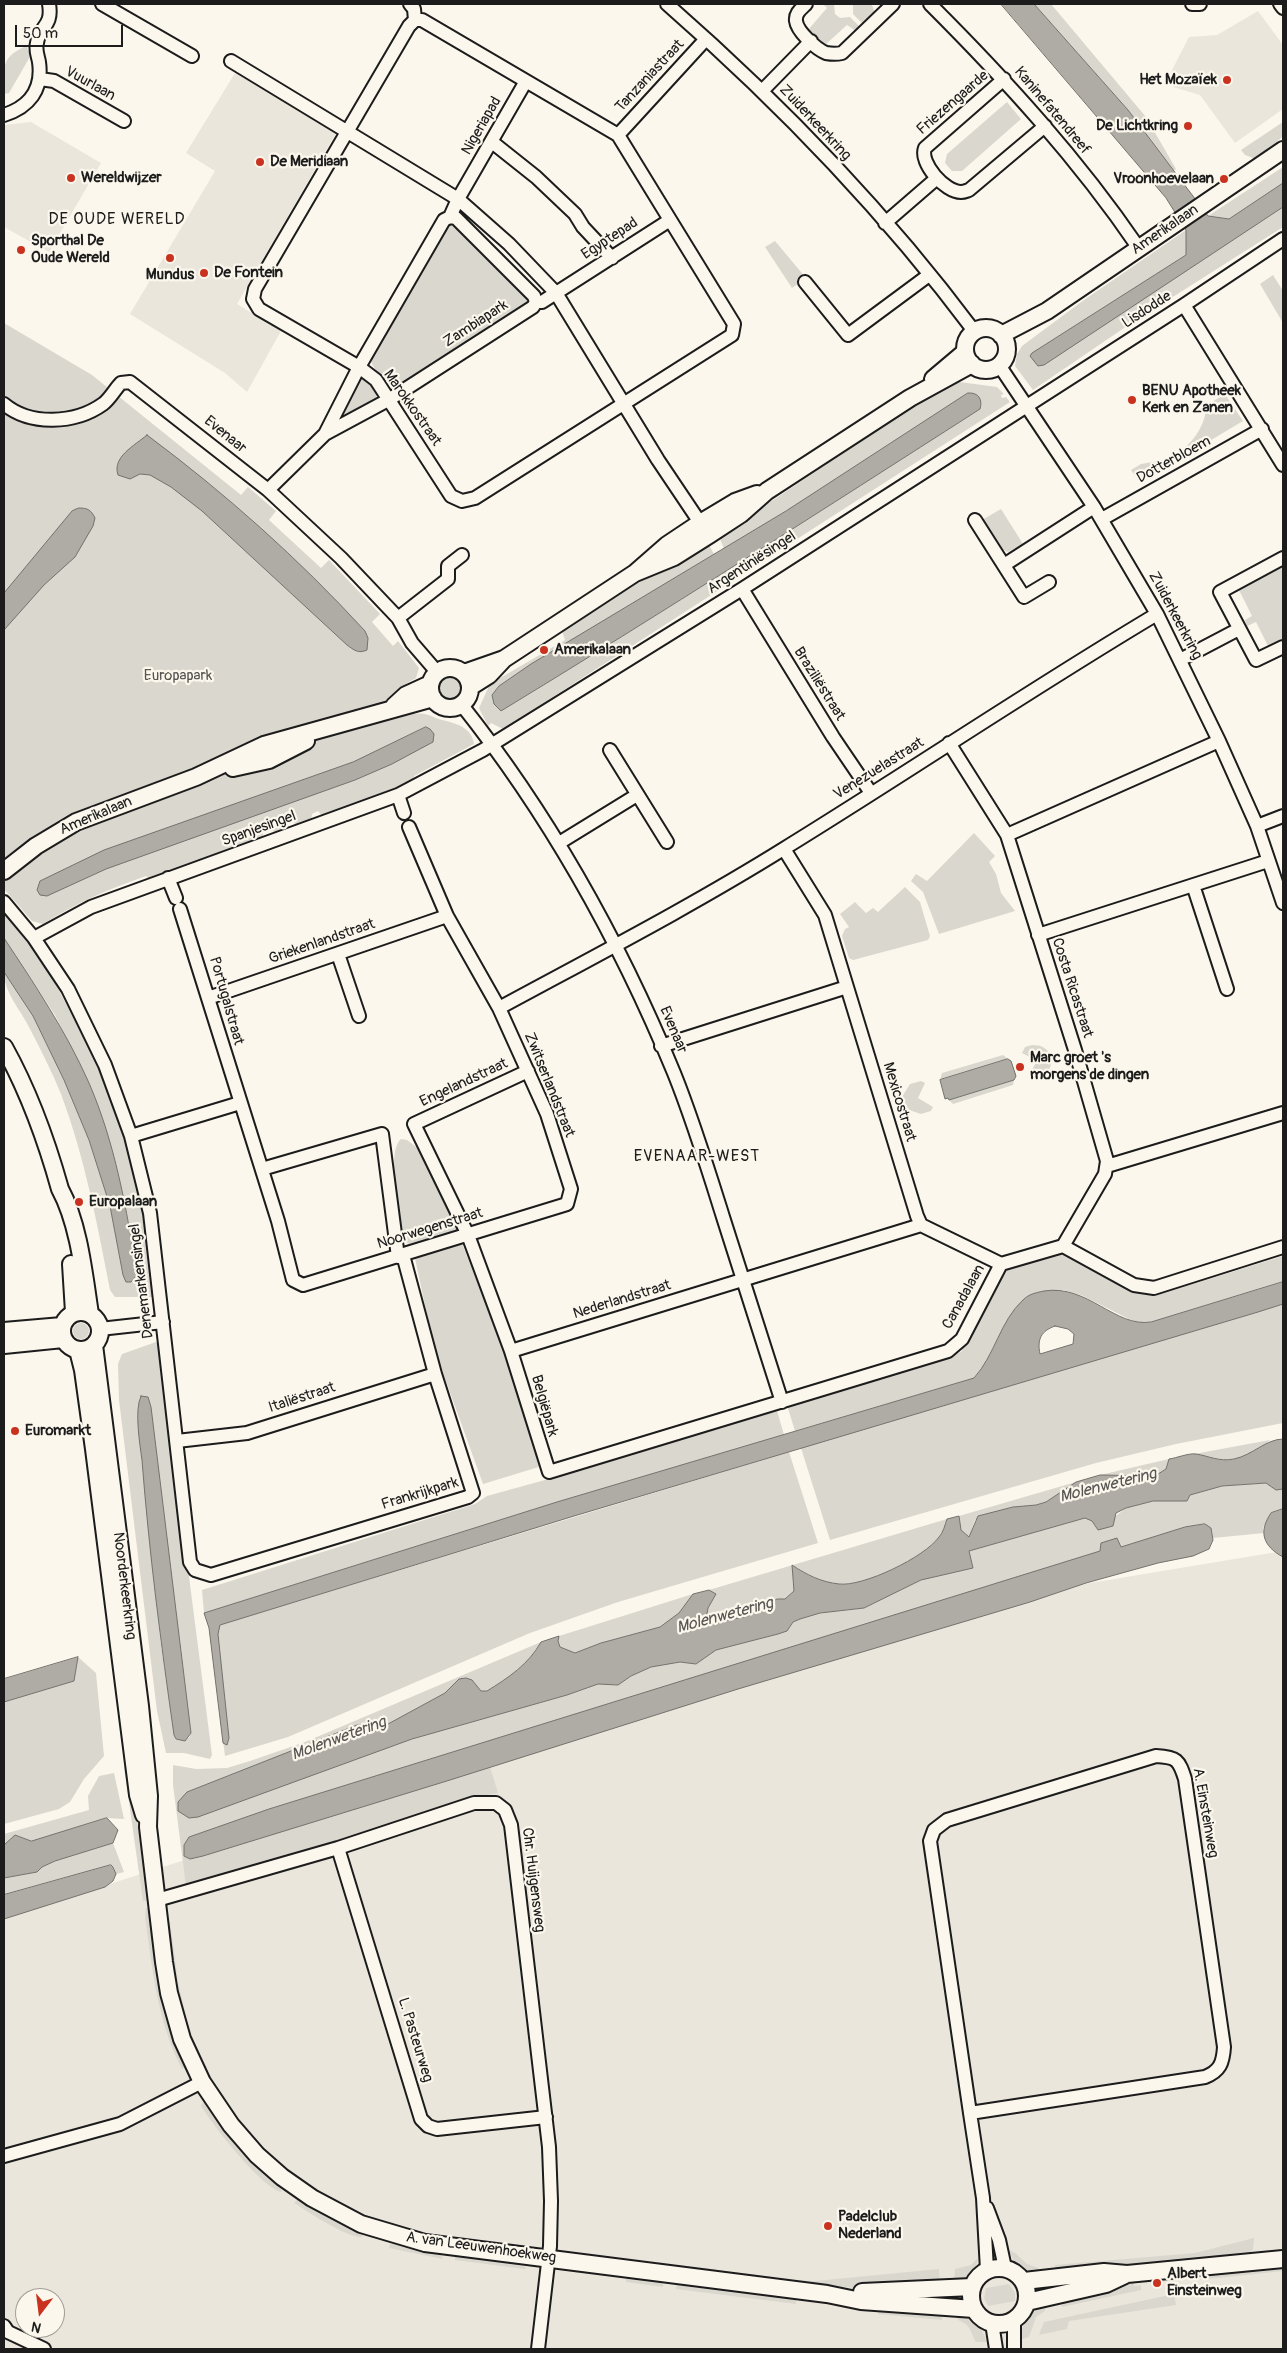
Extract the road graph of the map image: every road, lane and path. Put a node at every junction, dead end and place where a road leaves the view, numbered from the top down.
1 (49, 4) edge
2 (102, 4) edge
3 (410, 4) edge
4 (667, 4) edge
5 (806, 4) edge
6 (893, 4) edge
7 (930, 4) edge
8 (1192, 4) edge
9 (1200, 4) edge
10 (1280, 4) edge
11 (1283, 8) edge
12 (415, 20) junction
13 (706, 38) junction
14 (811, 41) junction
15 (192, 56) dead end
16 (231, 62) dead end
17 (40, 79) junction
18 (1004, 80) junction
19 (526, 81) junction
20 (762, 91) junction
21 (4, 115) edge
22 (124, 122) dead end
23 (1045, 126) junction
24 (348, 131) junction
25 (618, 135) junction
26 (492, 142) junction
27 (1283, 150) edge
28 (937, 178) junction
29 (465, 187) joint
30 (458, 199) junction
31 (450, 217) junction
32 (670, 220) junction
33 (885, 223) junction
34 (1283, 239) edge
35 (1138, 247) junction
36 (612, 258) junction
37 (929, 275) junction
38 (806, 282) dead end
39 (556, 293) junction
40 (536, 302) junction
41 (1184, 305) junction
42 (974, 331) junction
43 (1004, 341) junction
44 (968, 358) junction
45 (1000, 365) junction
46 (359, 368) junction
47 (390, 399) junction
48 (4, 404) edge
49 (625, 404) junction
50 (1027, 405) junction
51 (1262, 429) junction
52 (325, 434) junction
53 (1283, 465) edge
54 (268, 490) junction
55 (1094, 507) junction
56 (1102, 519) junction
57 (975, 520) dead end
58 (705, 529) junction
59 (462, 555) dead end
60 (1283, 558) edge
61 (1004, 565) junction
62 (1049, 582) dead end
63 (742, 589) junction
64 (1157, 614) junction
65 (398, 618) junction
66 (1239, 629) junction
67 (1283, 647) edge
68 (1180, 660) junction
69 (467, 680) junction
70 (433, 685) junction
71 (462, 704) junction
72 (1219, 741) junction
73 (492, 744) junction
74 (950, 744) junction
75 (610, 750) dead end
76 (871, 793) junction
77 (398, 795) junction
78 (637, 795) junction
79 (404, 813) dead end
80 (1283, 816) edge
81 (1256, 826) junction
82 (409, 827) dead end
83 (1007, 836) junction
84 (667, 842) dead end
85 (559, 843) junction
86 (784, 849) junction
87 (1268, 861) junction
88 (4, 871) edge
89 (168, 878) junction
90 (1193, 884) junction
91 (4, 902) edge
92 (1283, 903) edge
93 (447, 916) junction
94 (1038, 935) junction
95 (34, 938) junction
96 (616, 945) junction
97 (338, 954) junction
98 (847, 987) junction
99 (1227, 989) dead end
100 (208, 998) junction
101 (499, 1008) junction
102 (359, 1016) dead end
103 (661, 1046) junction
104 (4, 1047) edge
105 (528, 1071) junction
106 (240, 1103) junction
107 (1283, 1113) edge
108 (414, 1124) joint
109 (131, 1136) junction
110 (1107, 1166) junction
111 (262, 1168) junction
112 (567, 1204) joint
113 (921, 1225) junction
114 (468, 1235) junction
115 (1063, 1246) junction
116 (1283, 1246) edge
117 (400, 1256) junction
118 (1001, 1264) junction
119 (744, 1281) junction
120 (303, 1285) joint
121 (82, 1313) junction
122 (163, 1322) junction
123 (100, 1330) junction
124 (4, 1331) edge
125 (62, 1333) junction
126 (4, 1345) edge
127 (94, 1345) junction
128 (78, 1350) junction
129 (511, 1351) junction
130 (435, 1374) junction
131 (782, 1402) junction
132 (177, 1441) junction
133 (195, 1570) joint
134 (148, 1827) junction
135 (338, 1848) junction
136 (157, 1900) junction
137 (195, 2086) junction
138 (970, 2113) junction
139 (546, 2117) junction
140 (4, 2156) edge
141 (983, 2198) junction
142 (1283, 2258) edge
143 (549, 2259) junction
144 (1006, 2268) junction
145 (987, 2270) junction
146 (1127, 2274) junction
147 (1024, 2281) junction
148 (972, 2287) junction
149 (827, 2294) junction
150 (1027, 2302) junction
151 (974, 2309) junction
152 (1014, 2320) junction
153 (992, 2323) junction
154 (4, 2326) edge
155 (44, 2349) edge
156 (538, 2349) edge
157 (996, 2349) edge
158 (1014, 2349) edge

1 - 17 street, Vuurlaan
2 - 15 street
3 - 12 street
4 - 13 street, Zuiderkeerkring
5 - 14 street
6 - 14 street
7 - 18 street, Kaninefatendreef
8 - 9 street
10 - 11 street
12 - 19 street, Marokkostraat
12 - 24 street, Marokkostraat
13 - 20 street, Zuiderkeerkring
13 - 25 street, Tanzaniastraat
14 - 20 street
16 - 24 street
17 - 21 street, Vuurlaan
17 - 22 street, Vuurlaan
18 - 23 street, Kaninefatendreef
18 - 28 street, Friezengaarde
19 - 25 street, Marokkostraat
19 - 26 street, Nigeriapad
20 - 33 street, Zuiderkeerkring
23 - 28 street, Friezengaarde
23 - 35 street, Kaninefatendreef
24 - 30 street
24 - 46 street, Marokkostraat
25 - 32 street, Marokkostraat
26 - 29 street, Nigeriapad
26 - 36 street
27 - 35 street, Amerikalaan
28 - 33 street
29 - 30 street, Zambiapark
30 - 31 street, Zambiapark
30 - 39 street
31 - 40 street
31 - 46 street, Zambiapark
32 - 36 street, Egyptepad
32 - 49 street, Marokkostraat
33 - 37 street, Zuiderkeerkring
34 - 41 street, Lisdodde
35 - 43 street, Amerikalaan
36 - 39 street, Egyptepad
37 - 38 street
37 - 42 street, Zuiderkeerkring
39 - 40 street, Zambiapark
39 - 49 street
40 - 47 street, Zambiapark
41 - 50 street, Lisdodde
41 - 51 street
42 - 43 street
42 - 44 street
43 - 45 street
44 - 45 street
44 - 58 street
45 - 50 street, Zuiderkeerkring
46 - 47 street, Marokkostraat
46 - 52 street, Zambiapark
47 - 49 street, Marokkostraat
47 - 52 street, Zambiapark
48 - 54 street, Evenaar
49 - 58 street
50 - 55 street, Zuiderkeerkring
50 - 63 street, Argentiniësingel
51 - 53 street
51 - 56 street, Dotterbloem
52 - 54 street, Zambiapark
54 - 65 street, Evenaar
55 - 56 street, Zuiderkeerkring
55 - 61 street
56 - 64 street, Zuiderkeerkring
57 - 61 street
58 - 69 street
59 - 65 street
60 - 66 street
61 - 62 street
63 - 73 street, Argentiniësingel
63 - 76 street, Braziliëstraat
64 - 68 street, Zuiderkeerkring
64 - 74 street, Venezuelastraat
65 - 70 street, Evenaar
66 - 67 street
66 - 68 street
68 - 72 street, Zuiderkeerkring
69 - 70 street
69 - 71 street
70 - 71 street
70 - 88 street, Amerikalaan
71 - 73 street, Evenaar
72 - 81 street, Zuiderkeerkring
72 - 83 street
73 - 77 street, Spanjesingel
73 - 85 street, Evenaar
74 - 76 street, Venezuelastraat
74 - 83 street, Costa Ricastraat
75 - 78 street
76 - 86 street, Venezuelastraat
77 - 79 street
77 - 89 street, Spanjesingel
78 - 84 street
78 - 85 street
80 - 81 street
81 - 87 street, Zuiderkeerkring
82 - 93 street, Zwitserlandstraat
83 - 94 street, Costa Ricastraat
85 - 96 street, Evenaar
86 - 96 street, Venezuelastraat
86 - 98 street, Mexicostraat
87 - 90 street, Costa Ricastraat
87 - 92 street, Zuiderkeerkring
89 - 95 street, Spanjesingel
89 - 100 street, Portugalstraat
90 - 94 street, Costa Ricastraat
90 - 99 street
91 - 95 street, Denemarkensingel
93 - 97 street, Griekenlandstraat
93 - 101 street, Zwitserlandstraat
94 - 110 street, Costa Ricastraat
95 - 109 street, Denemarkensingel
96 - 101 street
96 - 103 street, Evenaar
97 - 100 street, Griekenlandstraat
97 - 102 street
98 - 103 street
98 - 113 street, Mexicostraat
100 - 106 street, Portugalstraat
101 - 105 street, Zwitserlandstraat
103 - 119 street, Evenaar
104 - 121 street
105 - 108 street, Engelandstraat
105 - 112 street, Zwitserlandstraat
106 - 109 street
106 - 111 street, Portugalstraat
107 - 110 street
108 - 114 street, Belgiëpark
109 - 122 street, Denemarkensingel
110 - 115 street
111 - 117 street, Frankrijkpark
111 - 120 street, Portugalstraat
112 - 114 street, Noorwegenstraat
113 - 118 street
113 - 119 street
114 - 117 street, Noorwegenstraat
114 - 129 street, Belgiëpark
115 - 116 street
115 - 118 street, Canadalaan
117 - 120 street, Noorwegenstraat
117 - 130 street, Frankrijkpark
118 - 131 street, Canadalaan
119 - 129 street, Nederlandstraat
119 - 131 street, Evenaar
121 - 123 street
121 - 125 street
122 - 123 street
122 - 132 street, Denemarkensingel
123 - 127 street
124 - 125 street
125 - 126 street
125 - 128 street
127 - 128 street
127 - 134 street, Noorderkeerkring
128 - 134 street, Noorderkeerkring
129 - 131 street, Belgiëpark
130 - 132 street, Italiëstraat
130 - 133 street, Frankrijkpark
132 - 133 street, Denemarkensingel
134 - 136 street, Noorderkeerkring
135 - 136 street, Chr. Huijgensweg
135 - 139 street, L. Pasteurweg
135 - 139 street, Chr. Huijgensweg
136 - 137 street, A. van Leeuwenhoekweg
137 - 140 street
137 - 143 street, A. van Leeuwenhoekweg
138 - 138 street, A. Einsteinweg
138 - 141 street, A. Einsteinweg
139 - 143 street, Chr. Huijgensweg
141 - 144 street, A. Einsteinweg
141 - 145 street, A. Einsteinweg
142 - 146 street
143 - 149 street, A. van Leeuwenhoekweg
143 - 156 street, Chr. Huijgensweg
144 - 145 street
144 - 147 street
145 - 148 street
146 - 147 street
146 - 150 street
147 - 150 street
148 - 149 street, A. van Leeuwenhoekweg
148 - 151 street
149 - 151 street, A. van Leeuwenhoekweg
150 - 152 street
151 - 153 street
152 - 153 street
152 - 158 street
153 - 157 street
154 - 155 street

